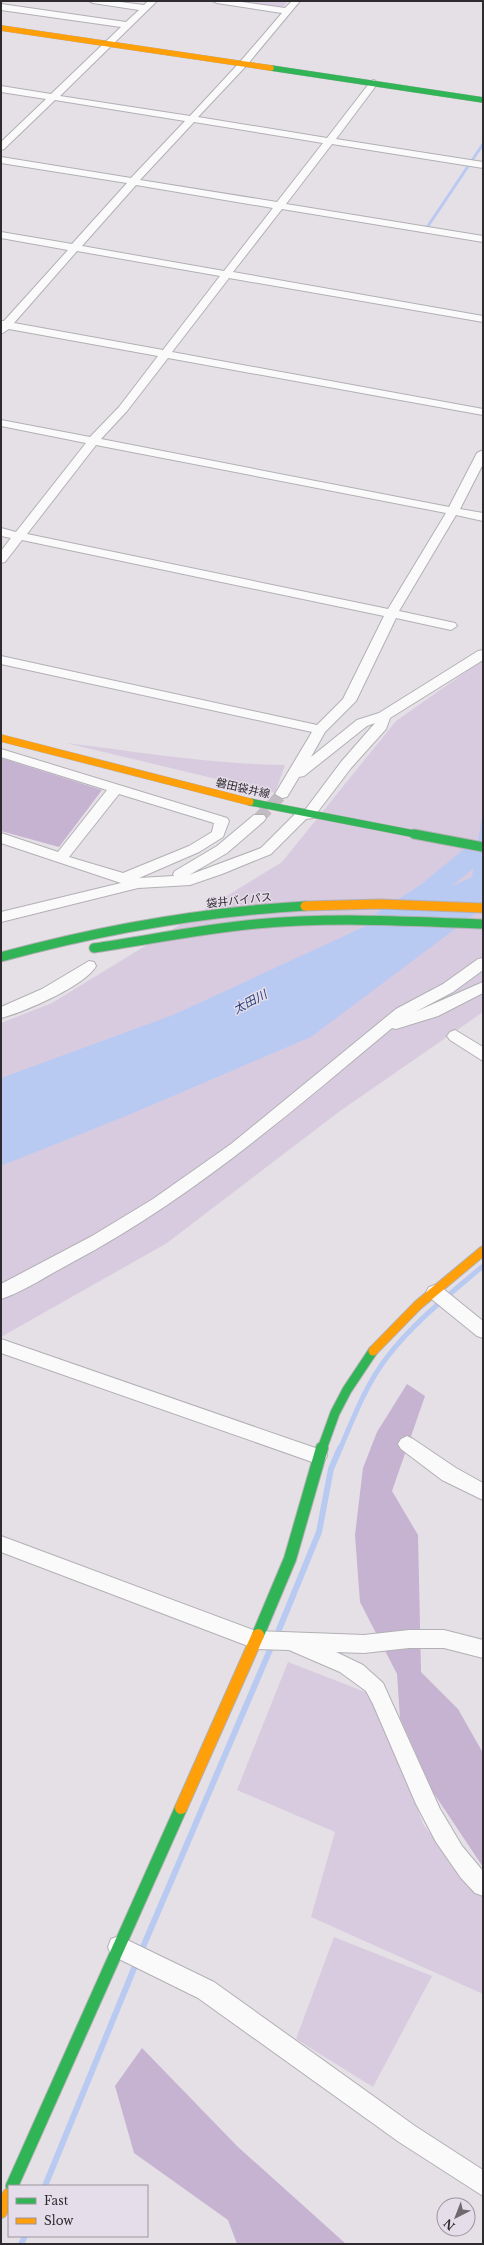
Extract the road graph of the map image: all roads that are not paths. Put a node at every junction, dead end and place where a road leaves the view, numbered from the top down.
1 (8, 1) edge
2 (94, 1) edge
3 (153, 1) edge
4 (217, 1) edge
5 (296, 1) edge
6 (1, 7) edge
7 (145, 8) junction
8 (287, 11) junction
9 (127, 25) junction
10 (1, 28) edge
11 (108, 44) junction
12 (242, 64) junction
13 (374, 83) junction
14 (1, 88) edge
15 (54, 97) junction
16 (483, 100) edge
17 (190, 119) junction
18 (330, 141) junction
19 (1, 148) edge
20 (1, 160) edge
21 (483, 165) edge
22 (134, 181) junction
23 (282, 205) junction
24 (1, 235) edge
25 (483, 239) edge
26 (75, 248) junction
27 (227, 275) junction
28 (483, 319) edge
29 (3, 327) edge
30 (165, 352) junction
31 (483, 412) edge
32 (1, 423) edge
33 (93, 441) junction
34 (483, 453) edge
35 (453, 511) junction
36 (483, 517) edge
37 (1, 532) edge
38 (19, 536) junction
39 (1, 559) edge
40 (392, 613) junction
41 (451, 626) dead end
42 (483, 654) edge
43 (1, 660) edge
44 (384, 716) junction
45 (320, 730) junction
46 (1, 738) edge
47 (1, 753) edge
48 (292, 779) junction
49 (116, 788) junction
50 (282, 794) tunnel mouth
51 (310, 815) junction
52 (259, 818) tunnel mouth
53 (1, 838) edge
54 (483, 847) edge
55 (60, 859) junction
56 (132, 880) junction
57 (165, 880) junction
58 (483, 908) edge
59 (1, 917) edge
60 (483, 924) edge
61 (88, 949) dead end
62 (1, 958) edge
63 (483, 964) edge
64 (89, 966) dead end
65 (483, 987) edge
66 (1, 1013) edge
67 (455, 1036) dead end
68 (371, 1038) junction
69 (483, 1055) edge
70 (483, 1251) edge
71 (1, 1292) edge
72 (435, 1292) junction
73 (483, 1331) edge
74 (1, 1346) edge
75 (407, 1444) dead end
76 (318, 1456) junction
77 (483, 1492) edge
78 (1, 1544) edge
79 (256, 1640) junction
80 (284, 1641) junction
81 (483, 1649) edge
82 (483, 1886) edge
83 (118, 1947) junction
84 (483, 2184) edge
85 (12, 2185) edge
86 (8, 2196) edge
87 (1, 2212) edge

1 - 6 street
2 - 7 street
3 - 7 street
4 - 8 street
5 - 8 street
6 - 9 street
7 - 9 street
8 - 12 street
9 - 11 street
10 - 11 main road
11 - 12 main road
11 - 15 street
12 - 13 main road
12 - 17 street
13 - 16 main road
13 - 18 street
14 - 15 street
15 - 17 street
15 - 19 street
17 - 18 street
17 - 22 street
18 - 21 street
18 - 23 street
20 - 22 street
22 - 23 street
22 - 26 street
23 - 25 street
23 - 27 street
24 - 26 street
26 - 27 street
26 - 29 street
27 - 28 street
27 - 30 street
29 - 30 street
30 - 31 street
30 - 33 street
32 - 33 street
33 - 35 street
33 - 38 street
34 - 35 street
35 - 36 street
35 - 40 street
37 - 38 street
38 - 39 street
38 - 40 street
40 - 41 street
40 - 45 street
42 - 44 street
43 - 45 street
44 - 48 street
44 - 51 street
45 - 48 street
46 - 51 main road, 磐田袋井線
47 - 49 street
48 - 50 street
49 - 55 street
49 - 56 street
51 - 54 main road, 磐田袋井線
51 - 57 street
52 - 57 street
53 - 55 street
55 - 56 street
56 - 57 street
56 - 59 street
58 - 62 main road, 袋井バイパス
60 - 61 main road
63 - 68 street
64 - 66 street
65 - 68 street
67 - 69 street
68 - 71 street
70 - 72 main road
72 - 73 street
72 - 76 main road
74 - 76 street
75 - 77 street
76 - 79 main road
78 - 79 street
79 - 80 street
79 - 83 main road
80 - 81 street
80 - 82 street
83 - 84 street
83 - 85 main road
86 - 87 main road

